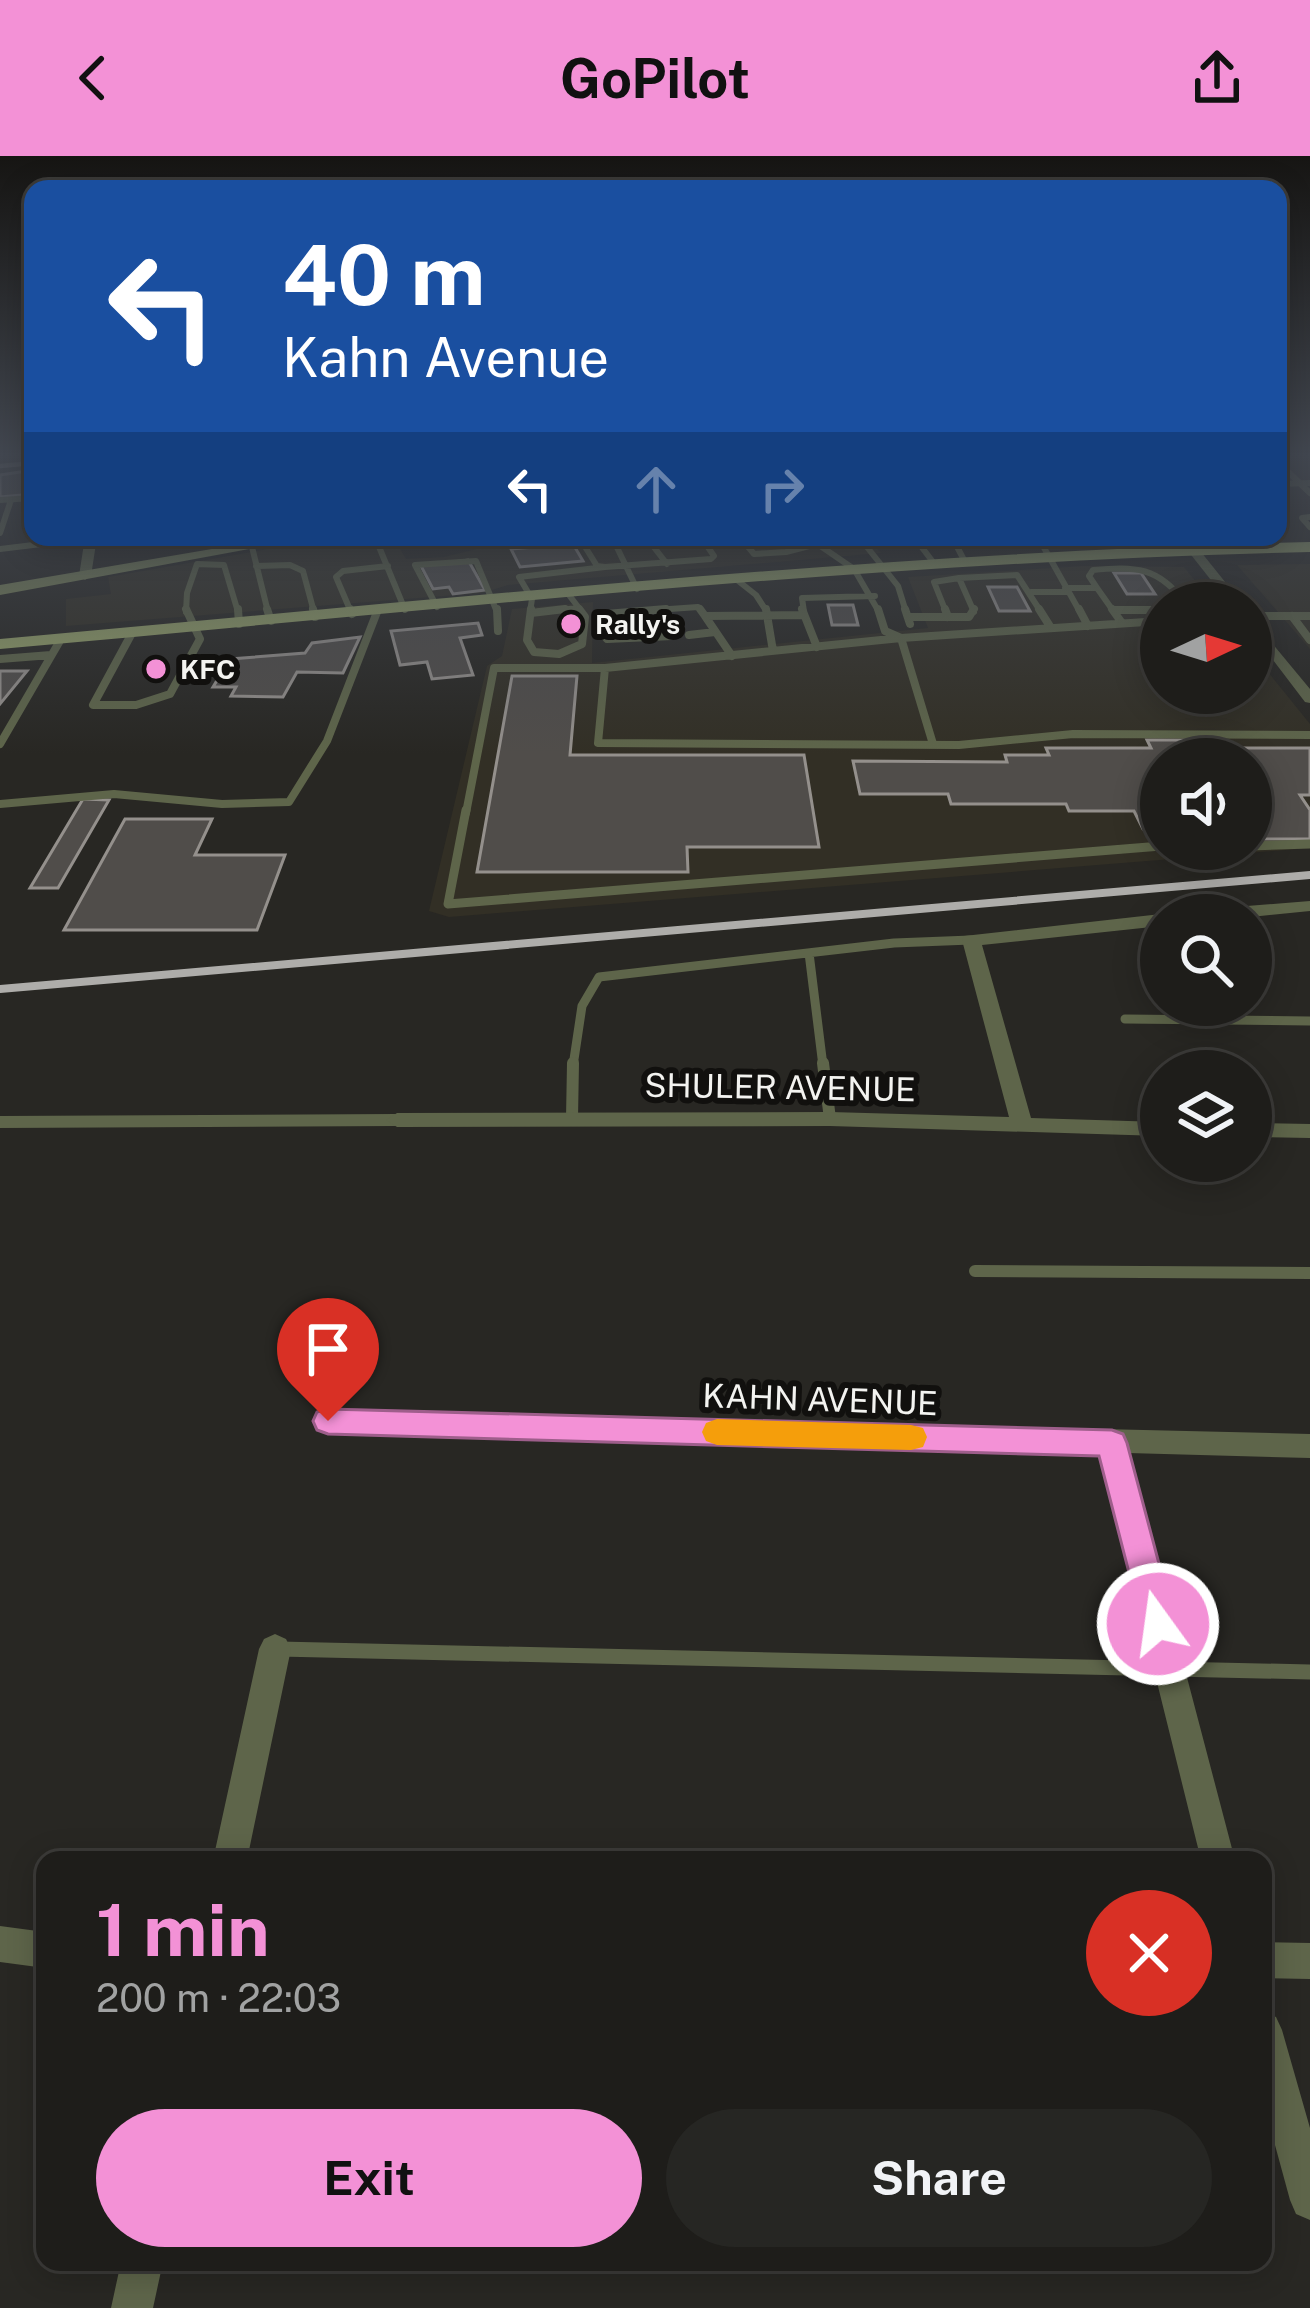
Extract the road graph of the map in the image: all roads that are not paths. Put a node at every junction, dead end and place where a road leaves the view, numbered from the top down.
1 (89, 553) edge
2 (227, 553) edge
3 (251, 553) edge
4 (382, 553) edge
5 (590, 553) edge
6 (620, 553) edge
7 (659, 553) edge
8 (712, 553) edge
9 (836, 553) edge
10 (871, 553) edge
11 (926, 553) edge
12 (961, 553) edge
13 (1065, 553) edge
14 (1197, 553) edge
15 (1046, 555) junction
16 (219, 557) junction
17 (196, 560) junction
18 (964, 560) junction
19 (933, 562) junction
20 (667, 564) junction
21 (256, 566) junction
22 (388, 566) junction
23 (880, 566) junction
24 (605, 567) junction
25 (626, 567) junction
26 (850, 569) junction
27 (85, 576) junction
28 (959, 578) junction
29 (737, 580) junction
30 (1171, 582) edge
31 (1220, 582) edge
32 (1097, 588) junction
33 (637, 589) junction
34 (0, 590) edge
35 (1066, 590) junction
36 (1031, 592) junction
37 (875, 596) junction
38 (496, 602) junction
39 (574, 602) junction
40 (531, 606) junction
41 (437, 607) junction
42 (405, 610) junction
43 (1113, 610) junction
44 (1140, 610) edge
45 (377, 612) junction
46 (352, 614) junction
47 (771, 615) junction
48 (804, 615) junction
49 (705, 616) junction
50 (1292, 616) junction
51 (1310, 616) edge
52 (315, 617) junction
53 (908, 617) junction
54 (948, 617) junction
55 (1272, 617) edge
56 (271, 621) junction
57 (1140, 622) edge
58 (1122, 623) junction
59 (239, 624) junction
60 (1088, 626) junction
61 (188, 628) junction
62 (1051, 628) junction
63 (498, 631) dead end
64 (715, 632) junction
65 (132, 633) junction
66 (689, 635) dead end
67 (671, 636) dead end
68 (901, 638) junction
69 (1310, 640) edge
70 (0, 644) edge
71 (1272, 646) edge
72 (56, 647) junction
73 (817, 647) junction
74 (773, 651) junction
75 (732, 656) junction
76 (0, 658) edge
77 (605, 668) junction
78 (1307, 691) edge
79 (1310, 735) edge
80 (0, 744) edge
81 (933, 745) junction
82 (0, 804) edge
83 (1310, 844) edge
84 (1272, 845) edge
85 (1140, 849) edge
86 (1310, 906) edge
87 (1272, 909) edge
88 (1140, 922) edge
89 (971, 940) junction
90 (809, 953) junction
91 (1125, 1019) dead end
92 (1310, 1021) edge
93 (572, 1118) junction
94 (830, 1119) junction
95 (397, 1120) joint
96 (0, 1121) edge
97 (1023, 1127) junction
98 (1140, 1129) edge
99 (1272, 1130) edge
100 (1310, 1131) edge
101 (975, 1271) dead end
102 (1310, 1273) edge
103 (328, 1421) dead end
104 (1112, 1443) junction
105 (1310, 1446) edge
106 (275, 1649) joint
107 (1169, 1669) junction
108 (1310, 1672) edge
109 (232, 1851) edge
110 (1216, 1851) edge
111 (0, 1944) edge
112 (36, 1949) edge
113 (1272, 1960) edge
114 (1310, 1961) edge
115 (1272, 2063) edge
116 (1310, 2200) edge
117 (140, 2271) edge
118 (131, 2308) edge

1 - 27 street
2 - 16 street
3 - 21 lane
4 - 22 lane
5 - 24 lane
6 - 25 lane
7 - 20 lane
8 - 20 lane
9 - 26 lane
10 - 23 lane
11 - 19 lane
12 - 18 lane
13 - 15 main road
14 - 31 street
15 - 18 main road
15 - 35 lane
16 - 17 street
16 - 59 lane
17 - 27 street
17 - 61 lane
18 - 19 main road
19 - 23 main road
20 - 25 lane
21 - 52 lane
21 - 56 lane
22 - 42 lane
22 - 46 lane
23 - 26 main road
23 - 53 lane
24 - 25 lane
24 - 40 lane
25 - 33 lane
26 - 29 main road
26 - 37 lane
27 - 34 street
28 - 36 lane
28 - 54 lane
28 - 54 lane
29 - 33 main road
29 - 47 lane
30 - 32 lane
32 - 35 lane
32 - 43 lane
33 - 39 main road
35 - 36 lane
35 - 60 lane
36 - 62 lane
37 - 48 lane
37 - 68 lane
38 - 40 main road
38 - 41 main road
38 - 41 lane
38 - 63 lane
39 - 40 main road
39 - 40 lane
41 - 42 main road
42 - 45 main road
43 - 44 lane
43 - 58 lane
45 - 46 main road
45 - 82 lane
46 - 52 main road
47 - 48 lane
47 - 49 lane
47 - 74 lane
48 - 73 lane
49 - 64 lane
49 - 67 lane
50 - 51 lane
50 - 55 lane
50 - 69 lane
52 - 56 main road
53 - 54 lane
53 - 68 lane
56 - 59 main road
57 - 58 lane
58 - 60 lane
59 - 61 main road
60 - 62 lane
61 - 65 main road
61 - 65 lane
62 - 68 lane
64 - 66 lane
64 - 75 lane
65 - 72 main road
68 - 73 lane
68 - 81 lane
70 - 72 main road
71 - 78 street
72 - 76 lane
72 - 80 lane
73 - 74 lane
74 - 75 lane
75 - 77 lane
77 - 81 lane
77 - 85 lane
79 - 81 lane
83 - 84 lane
86 - 87 street
88 - 89 street
89 - 90 lane
89 - 97 street
90 - 93 lane
90 - 94 lane
91 - 92 lane
93 - 94 street, SHULER AVENUE
93 - 95 street, SHULER AVENUE
94 - 97 street, SHULER AVENUE
95 - 96 lane
97 - 98 street, SHULER AVENUE
99 - 100 street
101 - 102 lane
103 - 104 street, KAHN AVENUE
104 - 105 street, KAHN AVENUE
104 - 107 street
106 - 107 lane
106 - 109 street
107 - 108 lane
107 - 110 street
111 - 112 street
113 - 114 street
115 - 116 street
117 - 118 street

